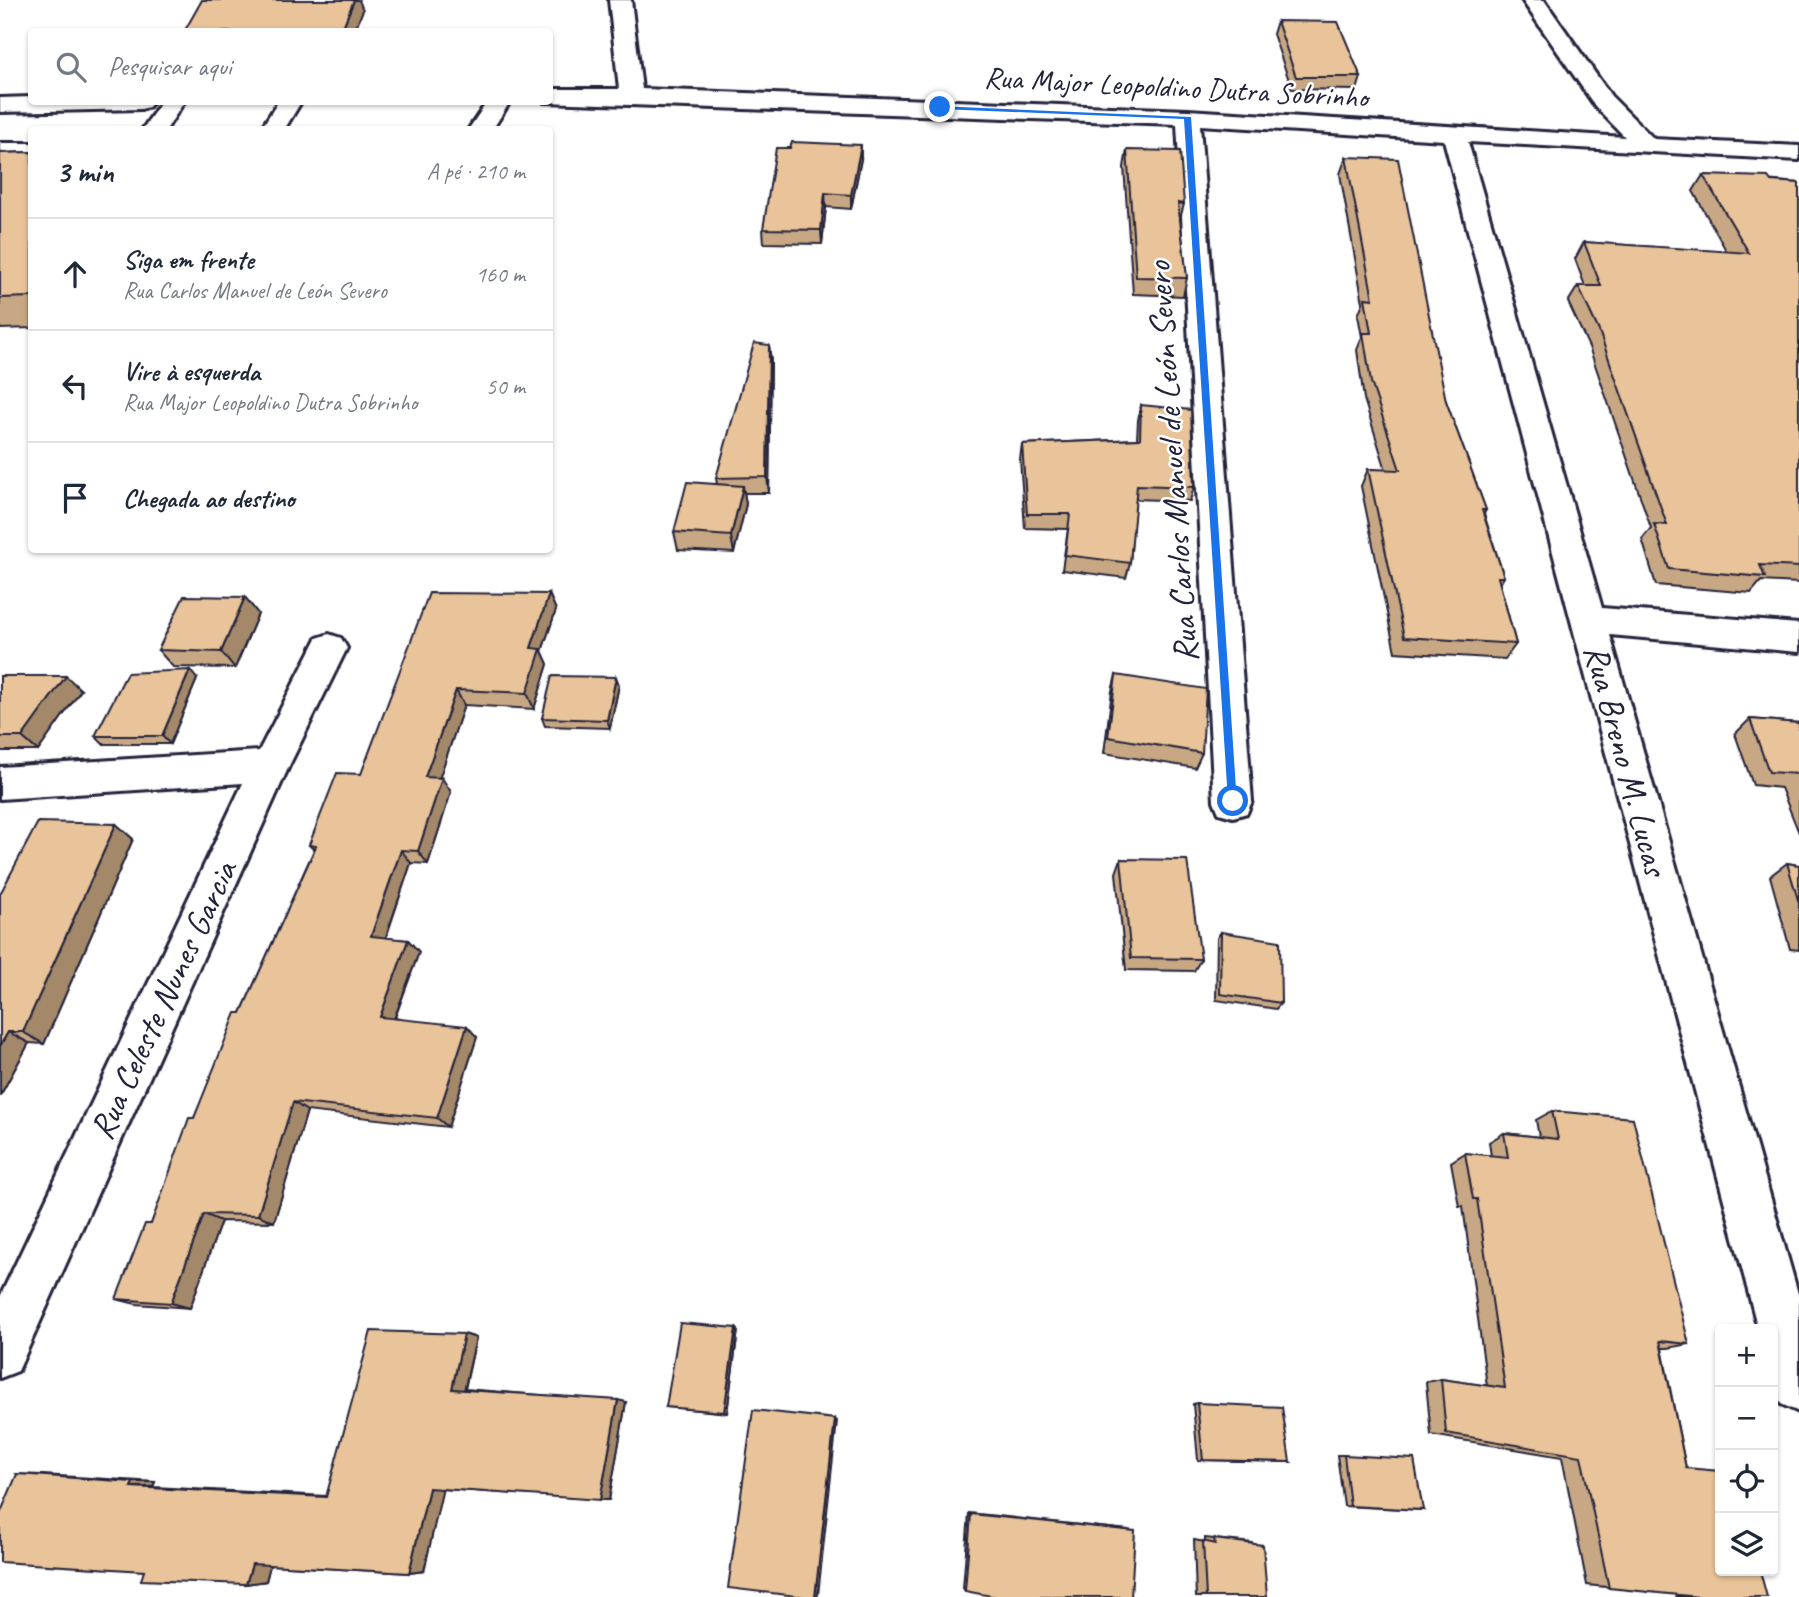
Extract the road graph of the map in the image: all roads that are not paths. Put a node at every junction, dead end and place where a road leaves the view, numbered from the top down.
1 (620, 0) edge
2 (1533, 0) edge
3 (553, 96) edge
4 (631, 96) junction
5 (28, 104) edge
6 (0, 105) edge
7 (170, 105) edge
8 (287, 105) edge
9 (496, 105) edge
10 (1188, 117) junction
11 (157, 126) edge
12 (274, 126) edge
13 (483, 126) edge
14 (1454, 134) junction
15 (1647, 146) junction
16 (0, 150) edge
17 (28, 150) edge
18 (1797, 156) edge
19 (1587, 620) junction
20 (1799, 638) edge
21 (329, 648) dead end
22 (270, 766) junction
23 (0, 783) edge
24 (1233, 801) dead end
25 (0, 1353) edge
26 (1799, 1386) edge

1 - 4 street
2 - 15 street
3 - 4 street, Rua Major Leopoldino Dutra Sobrinho
4 - 10 street, Rua Major Leopoldino Dutra Sobrinho
5 - 6 street
7 - 11 street
8 - 12 street
9 - 13 street
10 - 14 street, Rua Major Leopoldino Dutra Sobrinho
10 - 24 street, Rua Carlos Manuel de León Severo
14 - 15 street, Rua Major Leopoldino Dutra Sobrinho
14 - 19 street, Rua Breno M. Lucas
15 - 18 street, Rua Major Leopoldino Dutra Sobrinho
16 - 17 street
19 - 20 street
19 - 26 street, Rua Breno M. Lucas
21 - 22 street, Rua Celeste Nunes Garcia
22 - 23 street
22 - 25 street, Rua Celeste Nunes Garcia

